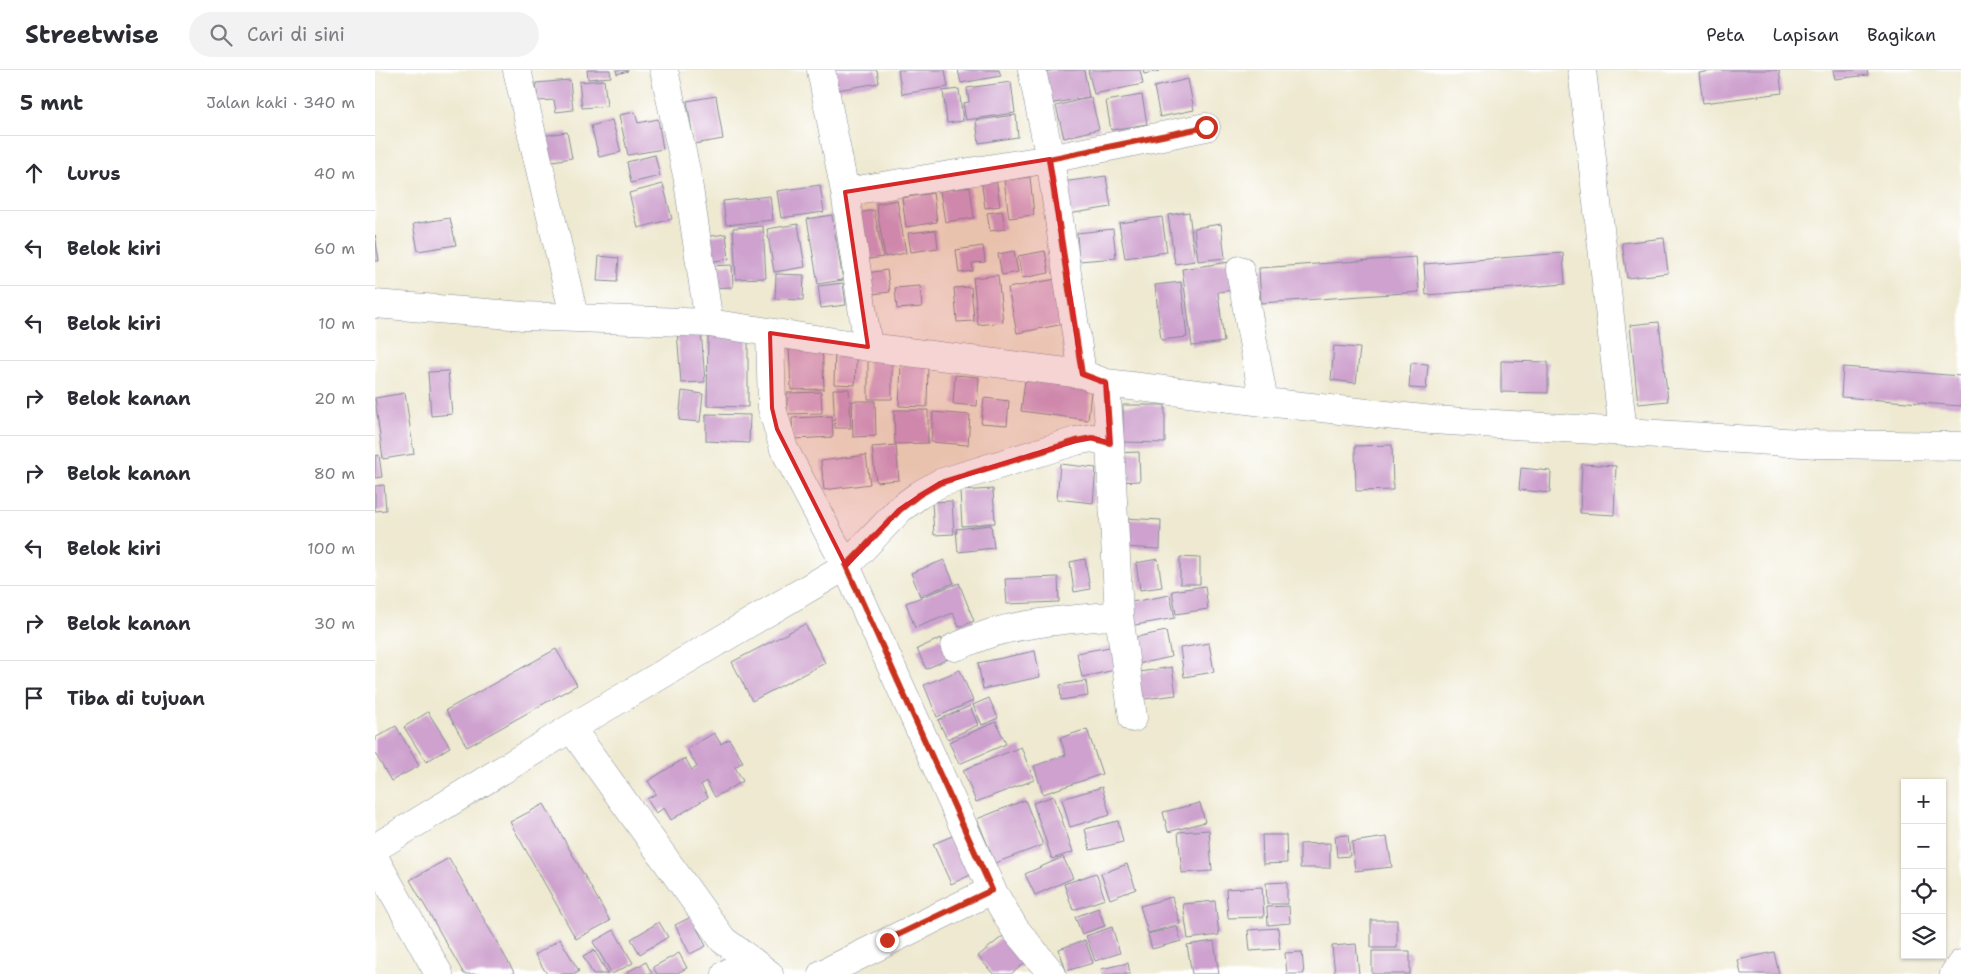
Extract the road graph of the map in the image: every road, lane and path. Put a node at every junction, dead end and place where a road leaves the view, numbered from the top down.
1 (517, 70) edge
2 (664, 70) edge
3 (821, 70) edge
4 (1032, 70) edge
5 (1582, 70) edge
6 (1206, 127) dead end
7 (1049, 159) junction
8 (845, 192) junction
9 (1240, 270) dead end
10 (375, 304) edge
11 (574, 316) junction
12 (709, 322) junction
13 (770, 333) junction
14 (869, 346) junction
15 (1094, 379) junction
16 (1264, 402) junction
17 (1623, 432) junction
18 (1110, 443) junction
19 (1961, 446) edge
20 (846, 566) junction
21 (1119, 615) junction
22 (955, 647) dead end
23 (1133, 718) dead end
24 (571, 728) junction
25 (375, 848) edge
26 (375, 859) edge
27 (992, 890) junction
28 (1961, 964) edge
29 (760, 968) edge
30 (439, 974) edge
31 (725, 974) edge
32 (822, 974) edge
33 (1052, 974) edge
34 (1954, 974) edge

1 - 11 street
2 - 12 street
3 - 8 street
4 - 7 street
5 - 17 street
6 - 7 street
7 - 8 street
7 - 15 street
8 - 14 street
9 - 16 street
10 - 11 street
11 - 12 street
12 - 13 street
13 - 14 street
13 - 20 street
14 - 15 street
15 - 16 street
15 - 18 street
16 - 17 street
17 - 19 street
18 - 20 street
18 - 21 street
20 - 24 street
20 - 27 street
21 - 22 street
21 - 23 street
24 - 25 street
24 - 29 street
26 - 30 street
27 - 32 street
27 - 33 street
28 - 34 street
29 - 31 street

